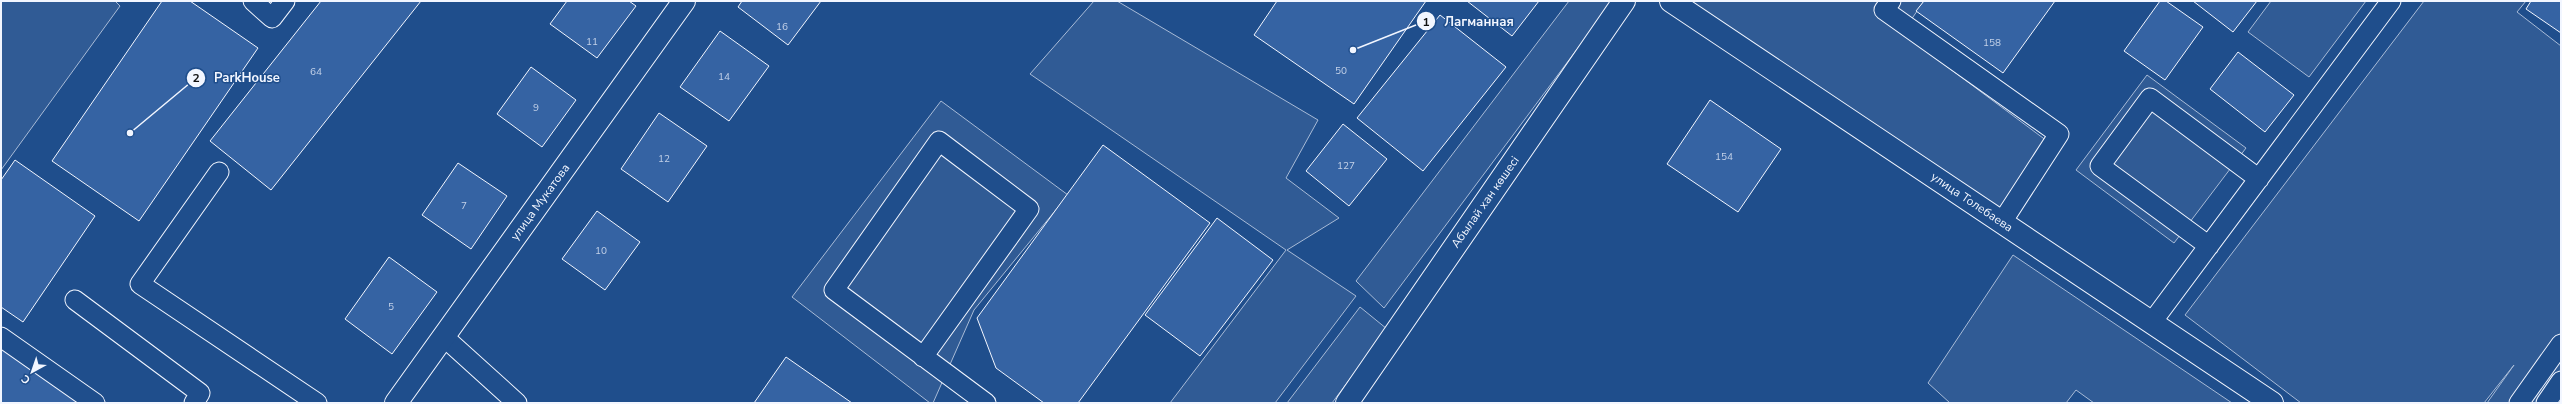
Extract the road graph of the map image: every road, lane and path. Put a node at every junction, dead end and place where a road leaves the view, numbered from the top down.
1 (253, 1) edge
2 (285, 1) edge
3 (684, 1) edge
4 (1624, 1) edge
5 (1671, 1) edge
6 (1891, 1) edge
7 (2391, 1) edge
8 (219, 172) dead end
9 (2259, 179) junction
10 (2002, 222) junction
11 (2209, 246) junction
12 (74, 300) dead end
13 (2152, 322) junction
14 (1, 337) edge
15 (444, 337) junction
16 (2561, 344) edge
17 (923, 357) junction
18 (2561, 381) edge
19 (94, 403) edge
20 (194, 403) edge
21 (317, 403) edge
22 (396, 403) edge
23 (517, 403) edge
24 (986, 403) edge
25 (1347, 403) edge
26 (2272, 403) edge
27 (2518, 403) edge
28 (2546, 403) edge

1 - 2 lane
3 - 15 street, улица Мукатова
4 - 25 street, Абылай хан көшесі
5 - 10 street, улица Толебаева
6 - 10 lane
7 - 9 lane
8 - 21 lane
9 - 11 lane
9 - 11 lane
10 - 13 street, улица Толебаева
11 - 13 lane
12 - 20 lane
13 - 26 street, улица Толебаева
14 - 19 lane
15 - 22 street, улица Мукатова
15 - 23 lane
16 - 27 lane
17 - 17 lane
17 - 24 lane
18 - 28 lane

